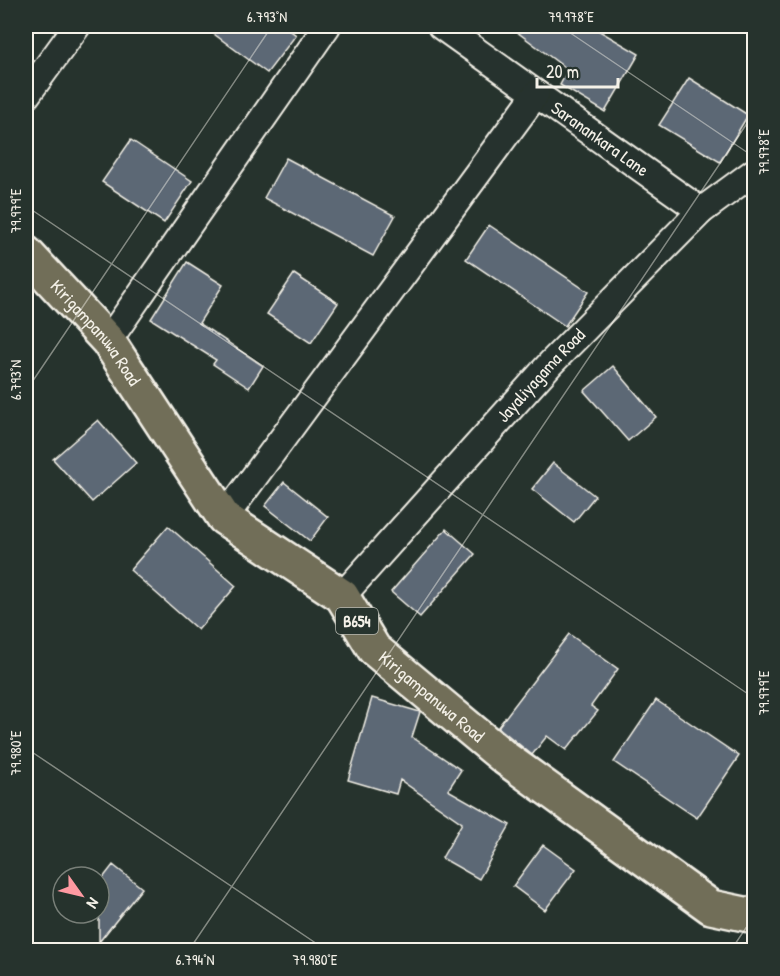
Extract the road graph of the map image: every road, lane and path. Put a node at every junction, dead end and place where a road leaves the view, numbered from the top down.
1 (77, 26) edge
2 (327, 26) edge
3 (441, 26) edge
4 (536, 94) junction
5 (26, 96) edge
6 (754, 172) edge
7 (701, 211) junction
8 (26, 253) edge
9 (108, 341) junction
10 (224, 518) junction
11 (342, 596) junction
12 (754, 916) edge

1 - 5 street
2 - 9 street
3 - 4 street, Saranankara Lane
4 - 7 street, Saranankara Lane
4 - 10 street
6 - 7 street, Jayaliyagama Road
7 - 11 street, Jayaliyagama Road
8 - 9 main road, Kirigampanuwa Road / B654
9 - 10 main road, Kirigampanuwa Road / B654
10 - 11 main road, Kirigampanuwa Road / B654
11 - 12 main road, Kirigampanuwa Road / B654

